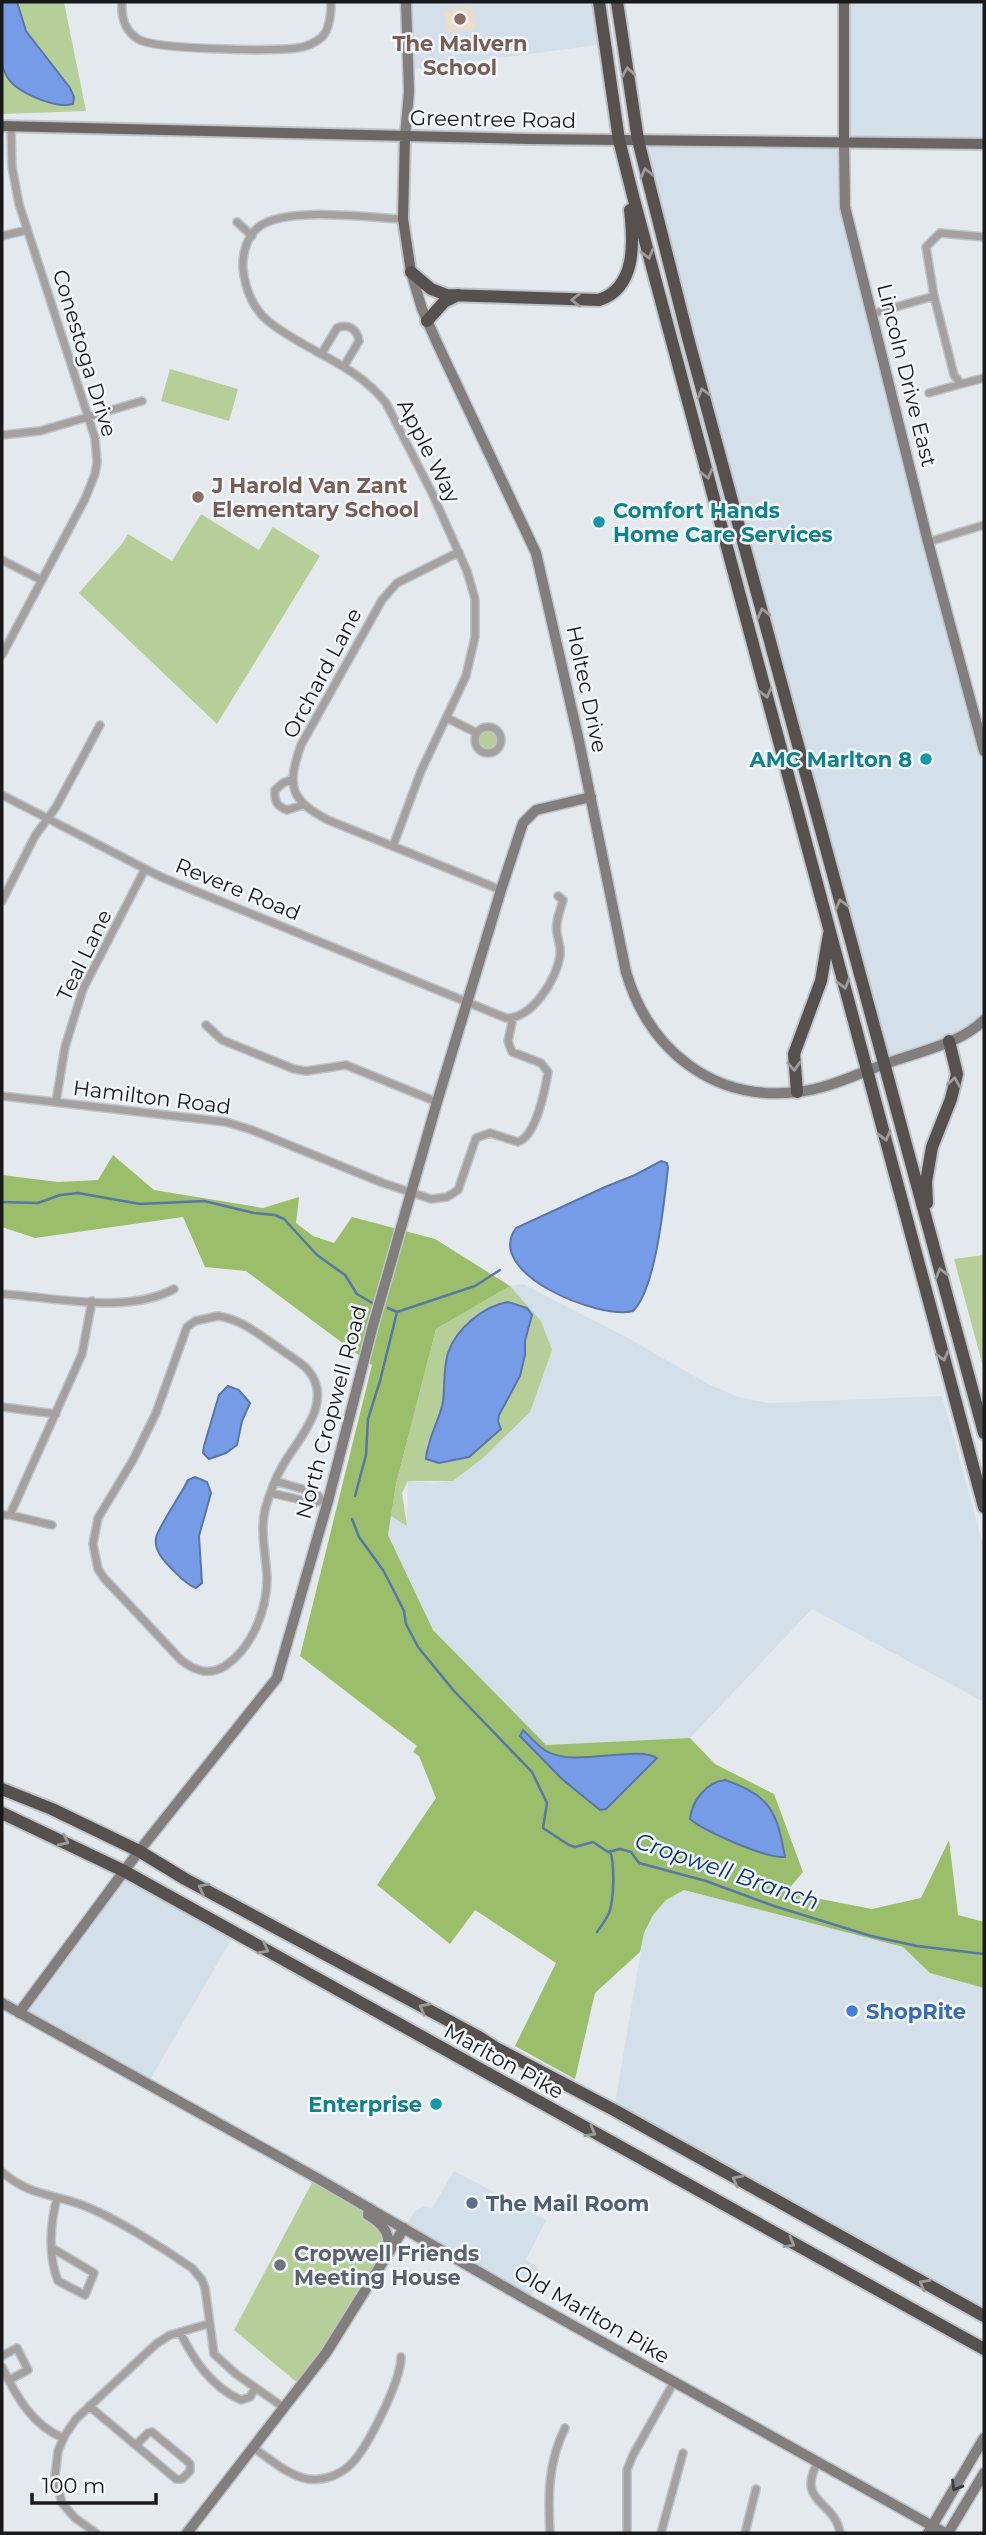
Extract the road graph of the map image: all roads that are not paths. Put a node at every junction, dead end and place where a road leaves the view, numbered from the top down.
1 (122, 2) edge
2 (331, 2) edge
3 (406, 2) edge
4 (599, 2) edge
5 (617, 2) edge
6 (844, 2) edge
7 (6, 127) edge
8 (405, 136) junction
9 (620, 140) junction
10 (638, 140) junction
11 (844, 141) junction
12 (984, 144) edge
13 (633, 196) junction
14 (403, 219) junction
15 (237, 222) dead end
16 (27, 230) junction
17 (2, 236) edge
18 (252, 236) junction
19 (984, 237) edge
20 (411, 272) junction
21 (459, 295) junction
22 (934, 296) junction
23 (872, 314) junction
24 (427, 321) junction
25 (322, 354) junction
26 (344, 366) junction
27 (984, 378) edge
28 (961, 384) junction
29 (929, 393) dead end
30 (142, 401) dead end
31 (88, 417) junction
32 (2, 435) edge
33 (984, 525) edge
34 (928, 542) junction
35 (458, 552) junction
36 (2, 560) edge
37 (41, 580) junction
38 (2, 654) edge
39 (447, 718) junction
40 (100, 725) dead end
41 (982, 731) edge
42 (477, 733) dead end
43 (984, 751) edge
44 (293, 779) junction
45 (2, 794) edge
46 (591, 797) junction
47 (303, 805) junction
48 (48, 818) junction
49 (393, 846) junction
50 (145, 869) junction
51 (500, 890) junction
52 (558, 896) dead end
53 (2, 901) edge
54 (830, 930) junction
55 (467, 1002) junction
56 (513, 1018) junction
57 (984, 1020) edge
58 (206, 1024) dead end
59 (950, 1041) junction
60 (884, 1064) junction
61 (867, 1070) junction
62 (797, 1092) junction
63 (2, 1096) edge
64 (56, 1102) junction
65 (438, 1102) junction
66 (412, 1192) junction
67 (932, 1240) junction
68 (173, 1289) dead end
69 (2, 1294) edge
70 (92, 1301) junction
71 (2, 1407) edge
72 (57, 1414) junction
73 (984, 1433) edge
74 (275, 1480) junction
75 (271, 1493) junction
76 (325, 1500) junction
77 (984, 1507) edge
78 (6, 1515) edge
79 (52, 1525) dead end
80 (2, 1789) edge
81 (2, 1813) edge
82 (139, 1851) junction
83 (124, 1871) junction
84 (2, 2003) edge
85 (19, 2013) junction
86 (2, 2172) edge
87 (57, 2198) junction
88 (369, 2208) junction
89 (404, 2228) junction
90 (52, 2248) junction
91 (387, 2256) junction
92 (984, 2316) edge
93 (208, 2324) junction
94 (180, 2332) junction
95 (984, 2349) edge
96 (2, 2356) edge
97 (401, 2357) dead end
98 (5, 2374) edge
99 (674, 2382) junction
100 (255, 2388) junction
101 (89, 2406) junction
102 (283, 2407) junction
103 (565, 2428) dead end
104 (63, 2438) junction
105 (984, 2438) edge
106 (136, 2445) junction
107 (252, 2447) junction
108 (683, 2453) dead end
109 (818, 2462) junction
110 (984, 2473) edge
111 (756, 2489) dead end
112 (930, 2529) edge
113 (96, 2533) edge
114 (187, 2533) edge
115 (550, 2533) edge
116 (627, 2533) edge
117 (661, 2533) edge
118 (745, 2533) edge
119 (840, 2533) edge
120 (946, 2533) edge

1 - 2 street
3 - 8 street
4 - 9 highway
10 -> 5 highway
6 - 11 main road, Lincoln Drive East
7 - 8 main road, Greentree Road
7 - 16 street, Conestoga Drive
8 - 9 main road, Greentree Road
8 - 14 main road, Holtec Drive
9 - 10 main road, Greentree Road
9 - 13 highway
10 - 11 main road, Greentree Road
60 -> 10 highway
11 - 12 main road, Greentree Road
11 - 23 street, Lincoln Drive East
13 -> 21 highway
13 -> 54 highway
14 - 18 street
14 - 20 main road, Holtec Drive
15 - 18 street
16 - 17 street
16 - 31 street, Conestoga Drive
18 - 25 street, Apple Way
19 - 22 street
20 - 21 highway
20 - 24 street, Holtec Drive
21 - 24 highway
22 - 23 street
22 - 28 street
23 - 34 street, Lincoln Drive East
24 - 46 street, Holtec Drive
25 - 26 street, Apple Way
25 - 26 street
26 - 35 street, Apple Way
27 - 28 street
28 - 29 street
30 - 31 street
31 - 32 street
31 - 37 street, Conestoga Drive
33 - 34 street
34 - 41 street, Lincoln Drive East
35 - 39 street, Apple Way
35 - 44 street, Orchard Lane
36 - 37 street
37 - 38 street, Conestoga Drive
39 - 42 street
39 - 49 street, Apple Way
40 - 48 street
41 - 43 street, Lincoln Drive East
44 - 47 street
44 - 47 street
45 - 48 street, Revere Road
46 - 51 street, North Cropwell Road
46 - 62 street, Holtec Drive
47 - 49 street
48 - 50 street, Revere Road
48 - 53 street
49 - 51 street
50 - 55 street, Revere Road
50 - 64 street, Teal Lane
51 - 55 street, North Cropwell Road
52 - 56 street
54 -> 61 highway
54 -> 62 highway
55 - 56 street, Revere Road
55 - 65 street, North Cropwell Road
56 - 66 street, Hamilton Road
57 - 59 street
58 - 65 street
59 - 60 street
67 -> 59 highway
60 - 61 street
60 - 67 highway
61 - 62 street, Holtec Drive
61 -> 77 highway
63 - 64 street, Hamilton Road
64 - 66 street, Hamilton Road
65 - 66 street, North Cropwell Road
66 - 76 street, North Cropwell Road
73 -> 67 highway
68 - 70 street
69 - 70 street
70 - 72 street
71 - 72 street
72 - 78 street
74 - 75 street
74 - 75 street
74 - 76 street
75 - 76 street
76 - 82 street, North Cropwell Road
78 - 79 street
80 - 82 highway, Marlton Pike
81 -> 83 highway, Marlton Pike
82 - 83 street, North Cropwell Road
92 -> 82 highway, Marlton Pike
83 - 85 street, North Cropwell Road
83 -> 95 highway, Marlton Pike
84 - 85 street, Old Marlton Pike
85 - 88 street, Old Marlton Pike
86 - 87 street
87 - 90 street
87 - 93 street
88 - 89 street, Old Marlton Pike
88 - 91 street
89 - 91 street
89 - 99 street, Old Marlton Pike
90 - 90 street
91 - 102 street
93 - 94 street
93 - 100 street
94 - 100 street
94 - 101 street
96 - 98 street
97 - 107 street
98 - 104 street
99 - 109 street, Old Marlton Pike
99 - 116 street
100 - 102 street
101 - 104 street
101 - 106 street
102 - 107 street
103 - 115 street
104 - 113 street
105 -> 112 street
106 - 106 street
107 - 114 street
108 - 117 street
109 - 112 street, Old Marlton Pike
109 - 119 street
110 - 120 street
111 - 118 street
112 - 120 street, Old Marlton Pike

